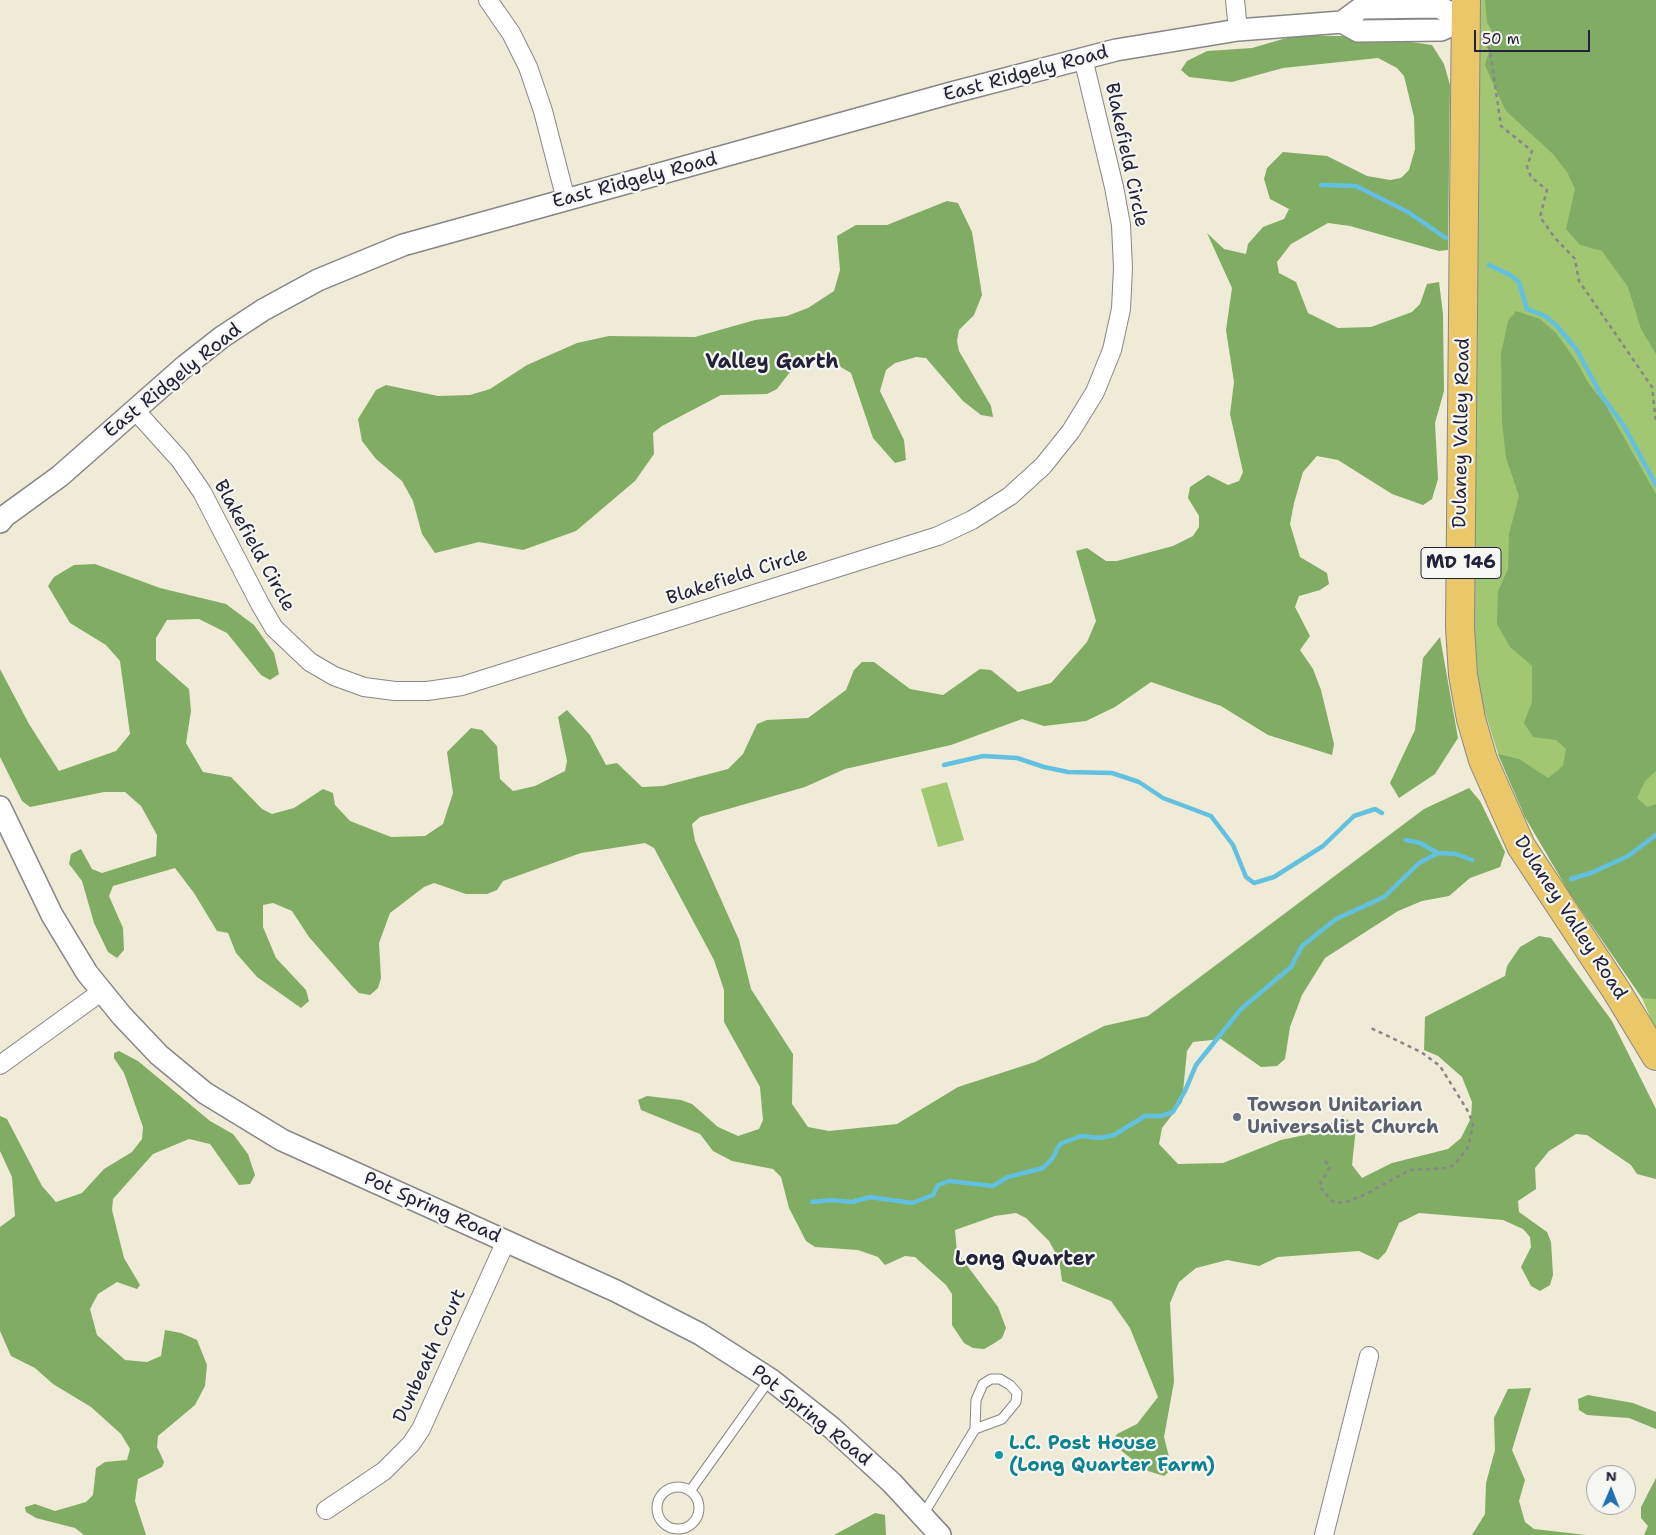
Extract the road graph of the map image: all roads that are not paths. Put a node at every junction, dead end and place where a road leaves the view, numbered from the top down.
1 (488, 0) edge
2 (1235, 0) edge
3 (1466, 9) edge
4 (1238, 30) junction
5 (1083, 58) junction
6 (566, 200) junction
7 (135, 410) junction
8 (2, 518) edge
9 (0, 807) edge
10 (101, 992) junction
11 (1656, 1056) edge
12 (0, 1066) edge
13 (506, 1241) junction
14 (1369, 1356) dead end
15 (770, 1379) junction
16 (975, 1429) junction
17 (690, 1491) junction
18 (326, 1510) dead end
19 (923, 1515) junction
20 (940, 1535) edge
21 (1324, 1535) edge

1 - 6 street
2 - 4 street
3 - 4 street, East Ridgely Road
3 - 11 main road, Dulaney Valley Road / MD 146
4 - 5 street, East Ridgely Road
5 - 6 street, East Ridgely Road
5 - 7 street, Blakefield Circle
6 - 7 street, East Ridgely Road
7 - 8 street, East Ridgely Road
9 - 10 street, Pot Spring Road
10 - 12 street
10 - 13 street, Pot Spring Road
13 - 15 street, Pot Spring Road
13 - 18 street, Dunbeath Court
14 - 21 street
15 - 17 lane
15 - 19 street, Pot Spring Road
16 - 16 lane
16 - 19 lane
17 - 17 lane
19 - 20 street, Pot Spring Road

